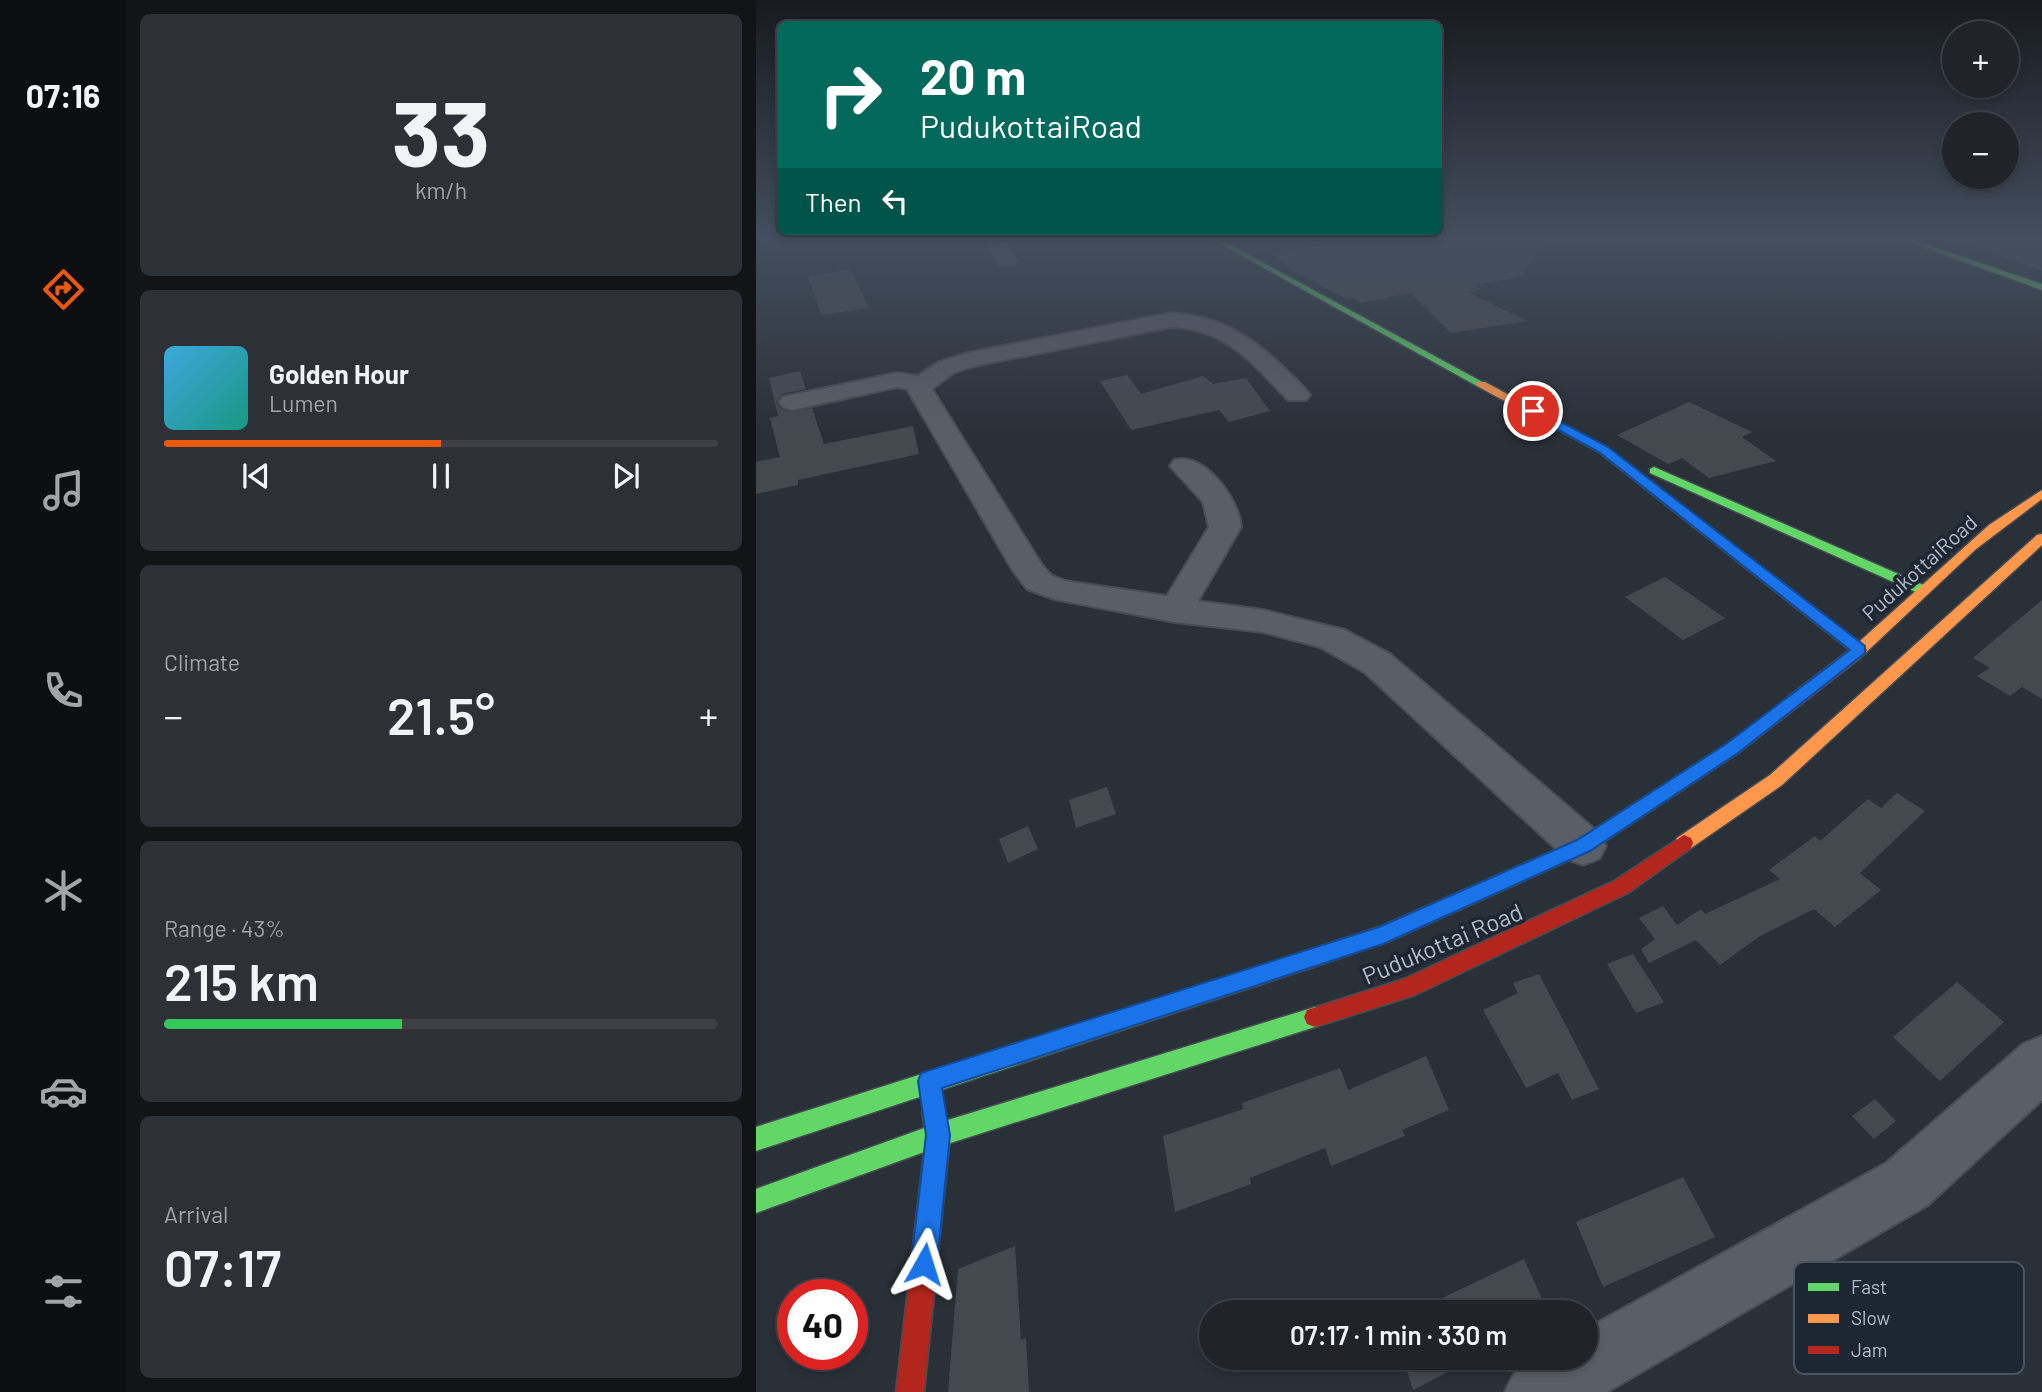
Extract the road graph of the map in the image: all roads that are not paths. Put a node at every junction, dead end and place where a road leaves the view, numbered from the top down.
1 (1331, 302) edge
2 (920, 386) junction
3 (1297, 396) dead end
4 (792, 402) dead end
5 (1604, 450) junction
6 (1184, 466) dead end
7 (2042, 494) edge
8 (2038, 548) edge
9 (1923, 590) junction
10 (1175, 611) junction
11 (1860, 650) junction
12 (1584, 846) junction
13 (2042, 1063) edge
14 (929, 1081) junction
15 (938, 1135) junction
16 (756, 1139) edge
17 (756, 1201) edge
18 (910, 1392) edge
19 (1540, 1392) edge

1 - 5 main road
2 - 3 street
2 - 4 street
2 - 10 street
5 - 9 main road
5 - 11 main road
6 - 10 street
7 - 9 main road, PudukottaiRoad
8 - 15 main road, Pudukottai Road
9 - 11 main road, PudukottaiRoad
10 - 12 street
11 - 12 main road, PudukottaiRoad
12 - 14 main road, PudukottaiRoad
13 - 19 street
14 - 15 main road
14 - 16 main road, PudukottaiRoad
15 - 17 main road, Pudukottai Road
15 - 18 main road

